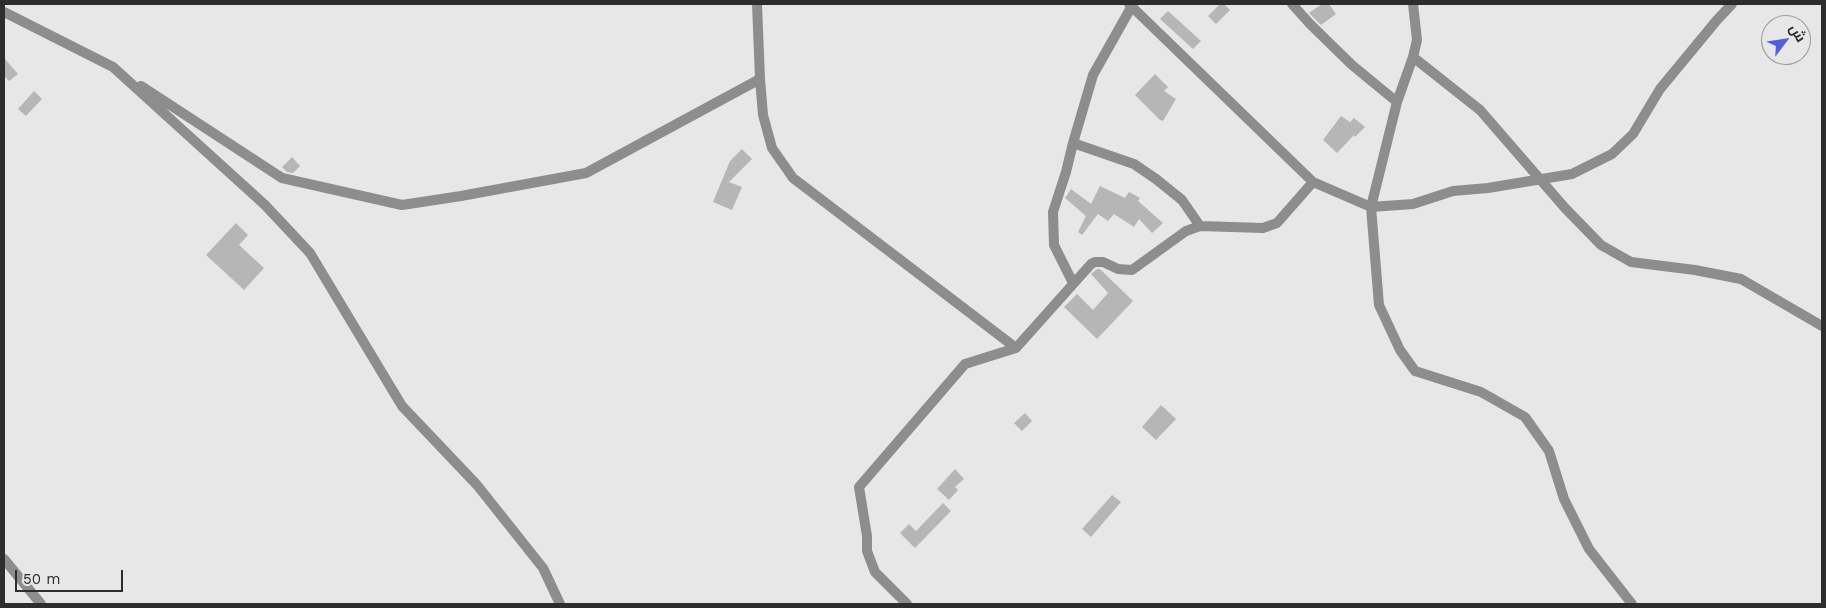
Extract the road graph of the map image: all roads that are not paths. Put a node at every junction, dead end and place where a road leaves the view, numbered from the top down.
1 (757, 4) edge
2 (1131, 4) edge
3 (1292, 4) edge
4 (1413, 4) edge
5 (1732, 4) edge
6 (4, 12) edge
7 (1413, 57) junction
8 (113, 67) junction
9 (760, 78) junction
10 (1397, 102) junction
11 (1073, 143) junction
12 (1542, 180) junction
13 (1312, 182) junction
14 (1370, 208) junction
15 (1200, 226) junction
16 (1073, 283) junction
17 (1822, 326) edge
18 (1016, 348) junction
19 (4, 559) edge
20 (41, 604) edge
21 (560, 604) edge
22 (907, 604) edge
23 (1632, 604) edge

1 - 9 street
2 - 11 street
2 - 13 street
3 - 10 street
4 - 7 street
5 - 12 street
6 - 8 street
7 - 10 street
7 - 12 street
8 - 9 street
8 - 21 street
9 - 18 street
10 - 14 street
11 - 15 street
11 - 16 street
12 - 14 street
12 - 17 street
13 - 14 street
13 - 15 street
14 - 23 street
15 - 16 street
16 - 18 street
18 - 22 street
19 - 20 street

